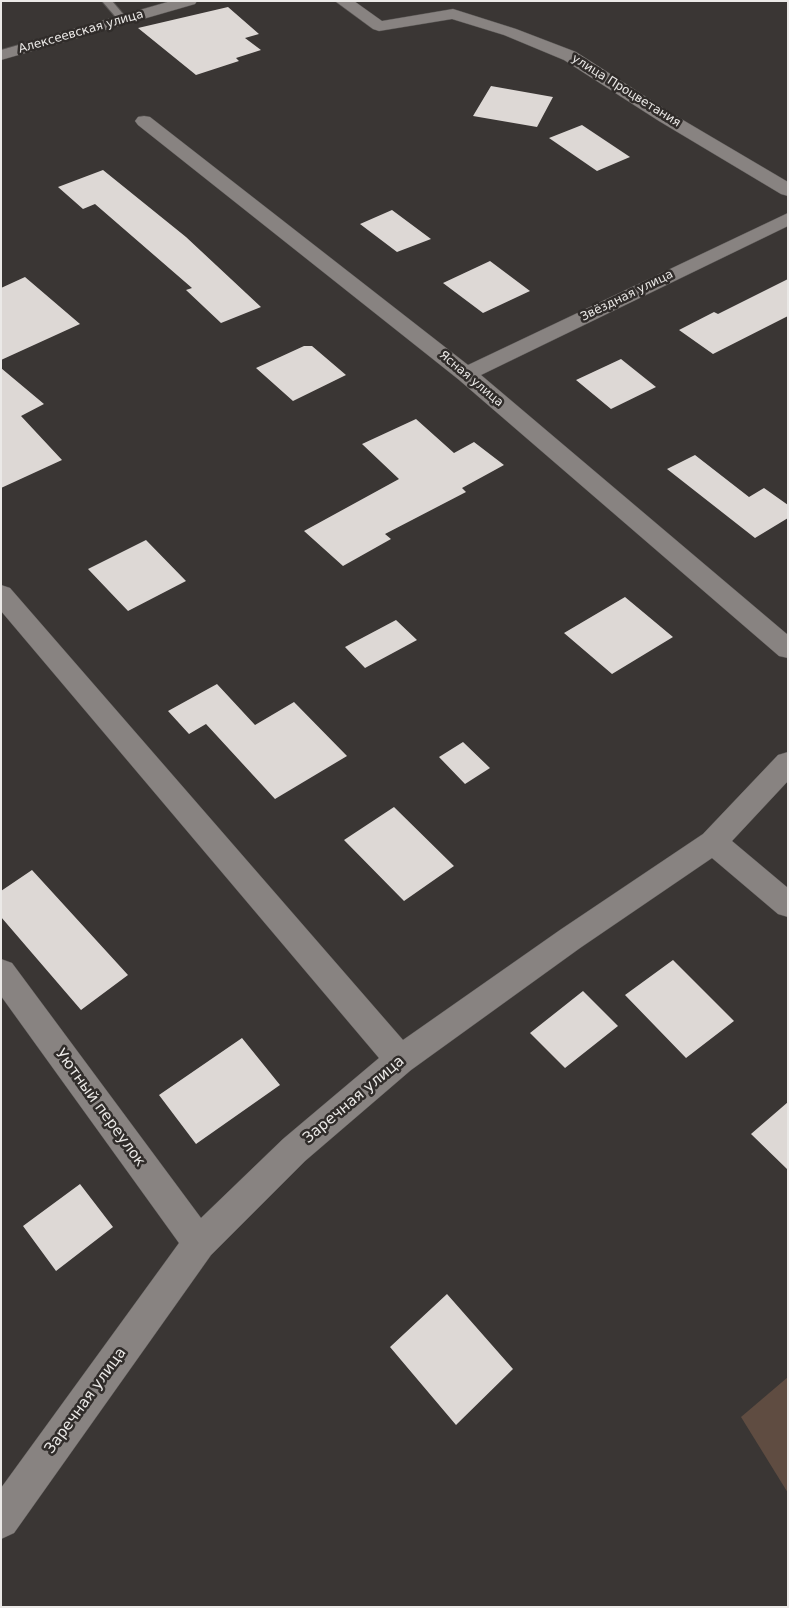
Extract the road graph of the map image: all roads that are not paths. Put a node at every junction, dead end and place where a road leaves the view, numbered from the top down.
1 (107, 1) edge
2 (189, 1) edge
3 (343, 1) edge
4 (123, 20) junction
5 (1, 55) edge
6 (144, 121) dead end
7 (788, 190) edge
8 (788, 219) edge
9 (466, 374) junction
10 (1, 594) edge
11 (788, 649) edge
12 (788, 763) edge
13 (713, 842) junction
14 (788, 905) edge
15 (1, 972) edge
16 (400, 1060) junction
17 (199, 1243) junction
18 (1, 1520) edge

1 - 4 lane
2 - 4 street, Алексеевская улица
3 - 7 street, улица Процветания
4 - 5 street, Алексеевская улица
6 - 9 street, Ясная улица
8 - 9 street, Звёздная улица
9 - 11 street, Ясная улица
10 - 16 street
12 - 13 street, Заречная улица
13 - 14 street
13 - 16 street, Заречная улица
15 - 17 street, Уютный переулок
16 - 17 street, Заречная улица
17 - 18 street, Заречная улица

